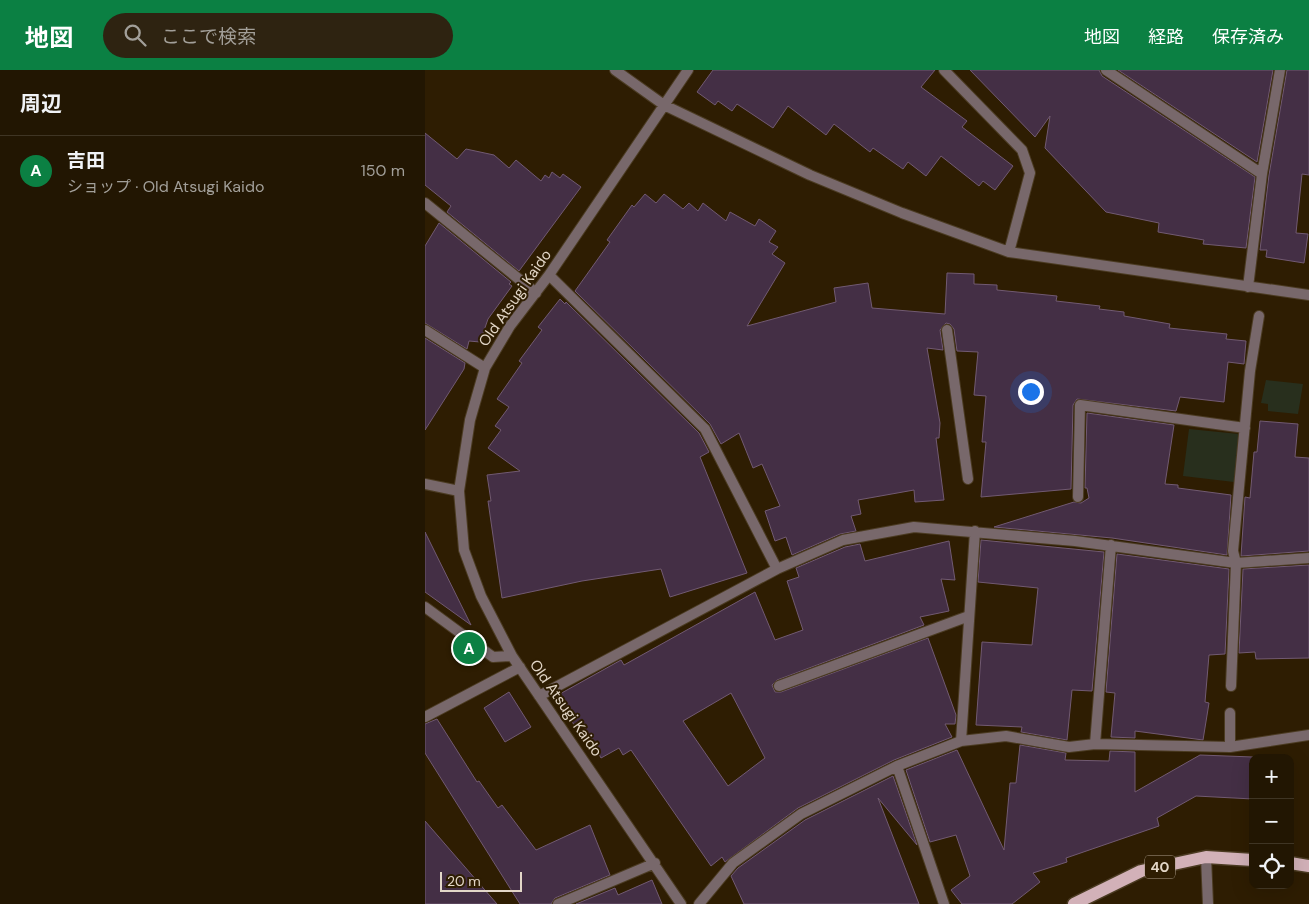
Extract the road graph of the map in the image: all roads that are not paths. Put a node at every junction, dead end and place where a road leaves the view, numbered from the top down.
1 (615, 70) edge
2 (688, 70) edge
3 (944, 70) edge
4 (1106, 70) edge
5 (1279, 70) edge
6 (664, 105) junction
7 (1262, 174) junction
8 (425, 203) edge
9 (1009, 252) junction
10 (549, 275) junction
11 (1248, 287) junction
12 (536, 293) junction
13 (1309, 295) edge
14 (1259, 316) dead end
15 (425, 330) edge
16 (947, 330) dead end
17 (485, 368) junction
18 (1245, 428) junction
19 (967, 479) dead end
20 (425, 484) edge
21 (459, 491) junction
22 (1078, 497) dead end
23 (975, 531) junction
24 (1111, 545) junction
25 (1309, 558) edge
26 (1236, 563) junction
27 (777, 569) junction
28 (425, 607) edge
29 (969, 616) junction
30 (512, 656) junction
31 (520, 667) junction
32 (779, 686) dead end
33 (1231, 686) dead end
34 (539, 696) junction
35 (1230, 713) dead end
36 (425, 717) edge
37 (1309, 735) edge
38 (961, 741) junction
39 (1095, 744) junction
40 (1230, 747) junction
41 (897, 766) junction
42 (1206, 857) junction
43 (1249, 860) edge
44 (655, 863) junction
45 (1294, 864) edge
46 (1309, 866) edge
47 (558, 904) edge
48 (681, 904) edge
49 (699, 904) edge
50 (943, 904) edge
51 (1074, 904) edge
52 (1208, 904) edge

1 - 6 street
2 - 6 street, Old Atsugi Kaido
3 - 9 street
4 - 7 street
5 - 7 street
6 - 9 street
6 - 10 street, Old Atsugi Kaido
7 - 11 street
8 - 12 street
9 - 11 street
10 - 12 street, Old Atsugi Kaido
10 - 27 street
11 - 13 street
12 - 17 street, Old Atsugi Kaido
14 - 18 street
15 - 17 street
16 - 19 street
17 - 21 street, Old Atsugi Kaido
18 - 22 street
18 - 26 street
20 - 21 street
21 - 30 street, Old Atsugi Kaido
23 - 24 street
23 - 27 street
23 - 29 street
24 - 26 street
24 - 39 street
25 - 26 street
26 - 33 street
27 - 34 street
28 - 30 street
29 - 32 street
29 - 38 street
30 - 31 street, Old Atsugi Kaido
31 - 34 street, Old Atsugi Kaido
31 - 36 street
34 - 44 street, Old Atsugi Kaido
35 - 40 street
37 - 40 street
38 - 39 street
38 - 41 street
39 - 40 street
41 - 49 street
41 - 50 street
42 - 43 main road, 40
42 - 51 main road, 40
42 - 52 street
44 - 47 street
44 - 48 street, Old Atsugi Kaido
45 - 46 main road

